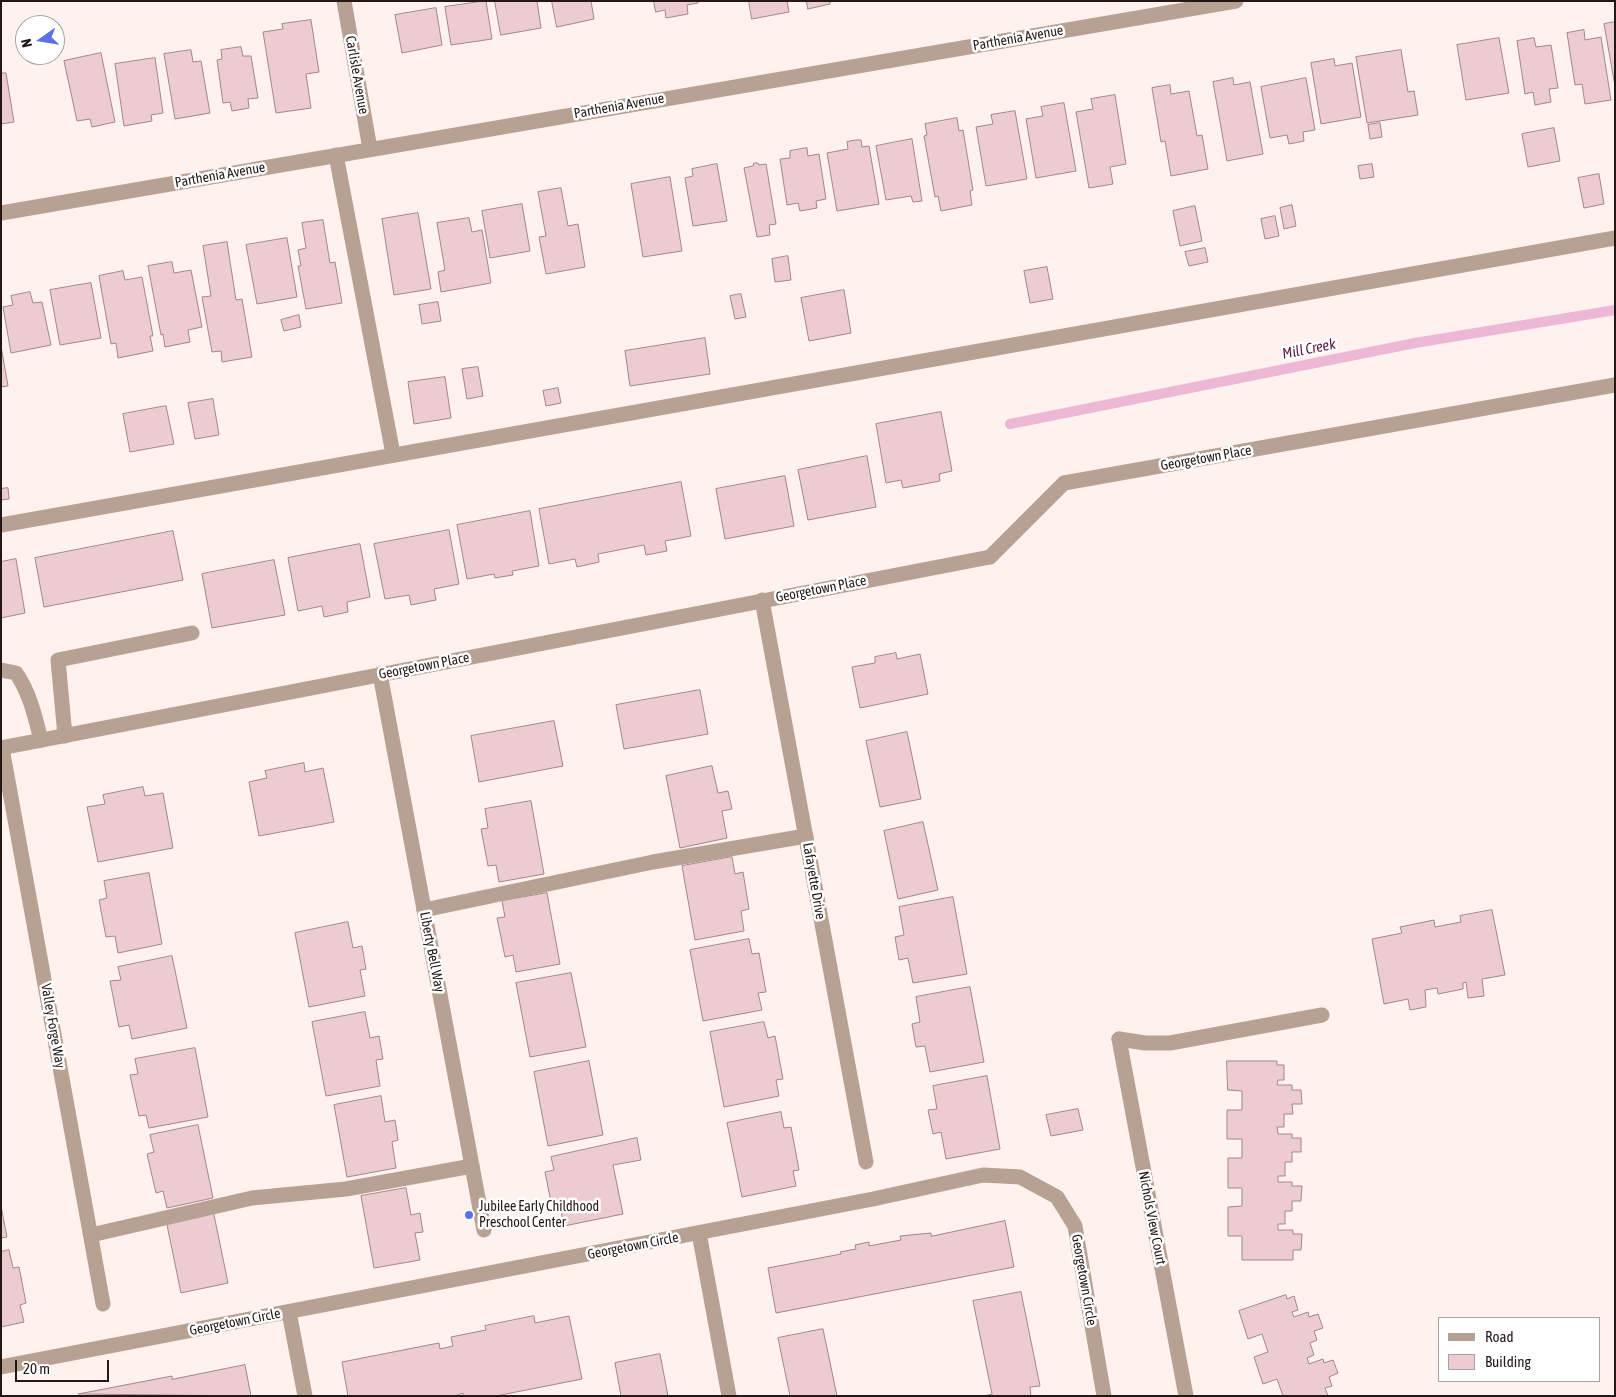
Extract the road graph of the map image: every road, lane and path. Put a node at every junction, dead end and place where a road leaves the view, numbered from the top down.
1 (344, 1) edge
2 (1236, 1) edge
3 (1148, 8) edge
4 (370, 149) junction
5 (336, 155) junction
6 (1, 213) edge
7 (1615, 238) edge
8 (1615, 385) edge
9 (393, 454) junction
10 (1, 524) edge
11 (762, 600) junction
12 (192, 633) dead end
13 (1, 670) edge
14 (380, 674) junction
15 (65, 736) junction
16 (41, 740) junction
17 (2, 748) edge
18 (806, 836) junction
19 (424, 910) junction
20 (1322, 1015) dead end
21 (866, 1162) dead end
22 (472, 1166) junction
23 (484, 1230) dead end
24 (699, 1233) junction
25 (91, 1235) junction
26 (103, 1304) dead end
27 (289, 1312) junction
28 (1, 1367) edge
29 (306, 1396) edge
30 (729, 1396) edge
31 (1104, 1396) edge
32 (1186, 1396) edge

1 - 4 street, Carlisle Avenue
2 - 3 street, Parthenia Avenue
3 - 4 street, Parthenia Avenue
4 - 5 street, Parthenia Avenue
5 - 6 street, Parthenia Avenue
5 - 9 street
7 - 9 street
8 - 11 street, Georgetown Place
9 - 10 street
11 - 14 street, Georgetown Place
11 - 18 street, Lafayette Drive
12 - 15 street
13 - 16 street
14 - 15 street, Georgetown Place
14 - 19 street, Liberty Bell Way
15 - 16 street, Georgetown Place
16 - 17 street, Georgetown Place
17 - 25 street, Valley Forge Way
18 - 19 street
18 - 21 street, Lafayette Drive
19 - 22 street, Liberty Bell Way
20 - 32 street, Nichols View Court
22 - 23 street, Liberty Bell Way
22 - 25 street
24 - 27 street, Georgetown Circle
24 - 30 street
24 - 31 street, Georgetown Circle
25 - 26 street, Valley Forge Way
27 - 28 street, Georgetown Circle
27 - 29 street

